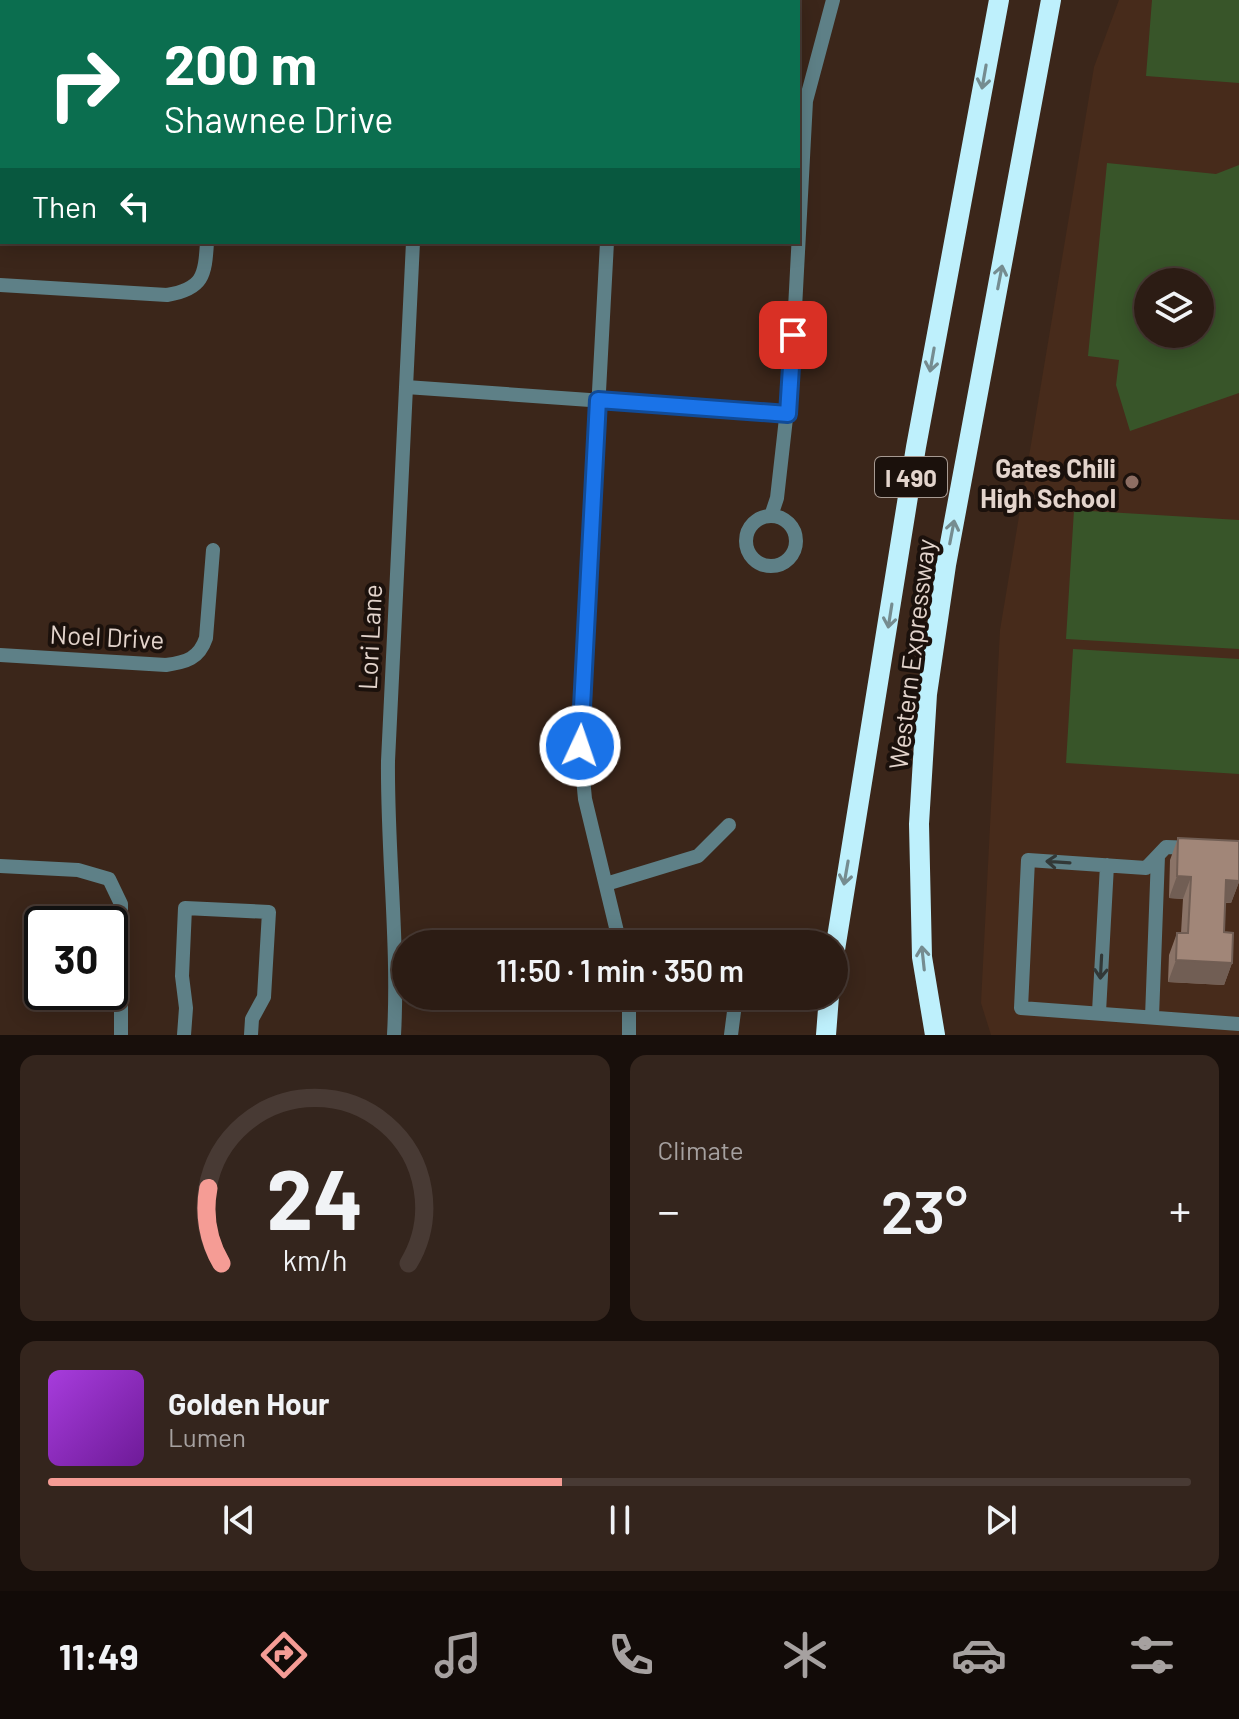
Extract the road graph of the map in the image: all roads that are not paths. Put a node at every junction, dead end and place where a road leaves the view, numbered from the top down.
1 (833, 0) edge
2 (999, 0) edge
3 (1051, 0) edge
4 (800, 205) edge
5 (207, 244) edge
6 (413, 244) edge
7 (607, 244) edge
8 (798, 244) edge
9 (0, 285) edge
10 (406, 387) junction
11 (598, 400) junction
12 (788, 414) junction
13 (771, 516) dead end
14 (213, 550) dead end
15 (0, 655) edge
16 (729, 825) dead end
17 (1210, 849) edge
18 (1158, 856) junction
19 (1107, 865) junction
20 (0, 866) edge
21 (606, 884) junction
22 (617, 930) edge
23 (838, 930) edge
24 (629, 1010) edge
25 (734, 1010) edge
26 (828, 1010) edge
27 (1099, 1012) junction
28 (1152, 1017) junction
29 (1239, 1024) edge
30 (121, 1035) edge
31 (184, 1035) edge
32 (251, 1035) edge
33 (394, 1035) edge
34 (629, 1035) edge
35 (731, 1035) edge
36 (826, 1035) edge
37 (935, 1035) edge

1 - 4 street
2 -> 23 highway, Western Expressway / I 490
37 -> 3 highway, Western Expressway / I 490
5 - 9 street
6 - 10 street, Lori Lane
7 - 11 street
8 - 12 street
10 - 11 street
10 - 33 street, Lori Lane
11 - 12 street
11 - 21 street
12 - 13 street
14 - 15 street, Noel Drive
16 - 21 street
17 - 18 street
18 - 19 street
18 - 28 street
19 -> 27 street
19 -> 27 street
20 - 30 street
21 - 22 street
24 - 34 street
25 - 35 street
26 - 36 highway
27 - 28 street
28 - 29 street
31 - 32 street

